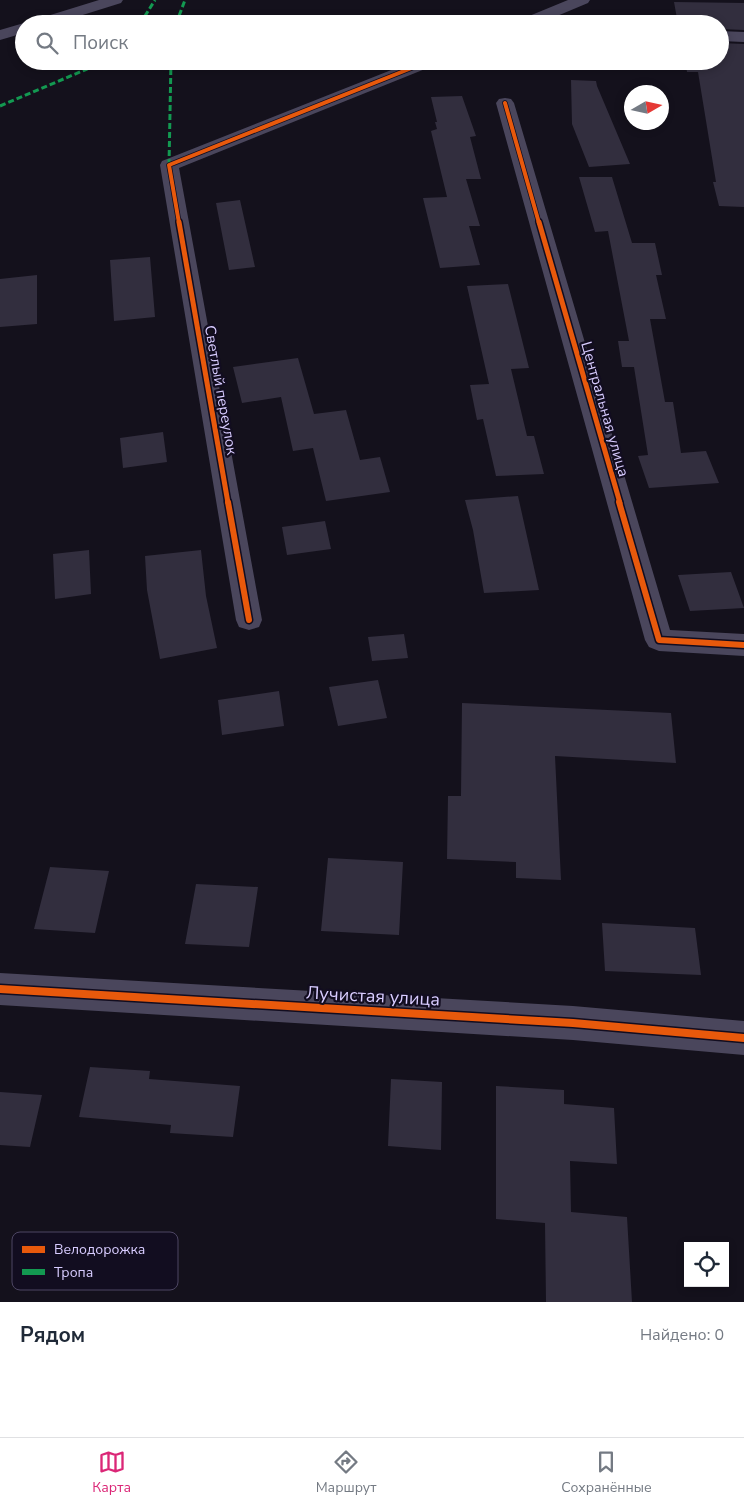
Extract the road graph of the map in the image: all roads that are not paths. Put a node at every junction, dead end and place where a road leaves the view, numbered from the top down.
1 (115, 0) edge
2 (582, 0) edge
3 (66, 15) edge
4 (545, 15) edge
5 (15, 31) edge
6 (0, 35) edge
7 (729, 36) edge
8 (744, 37) edge
9 (406, 70) edge
10 (504, 103) dead end
11 (249, 620) dead end
12 (744, 645) edge
13 (0, 990) edge
14 (744, 1038) edge

1 - 3 street
2 - 4 street
5 - 6 street
7 - 8 street
9 - 11 street, Светлый переулок
10 - 12 street, Центральная улица
13 - 14 street, Лучистая улица

